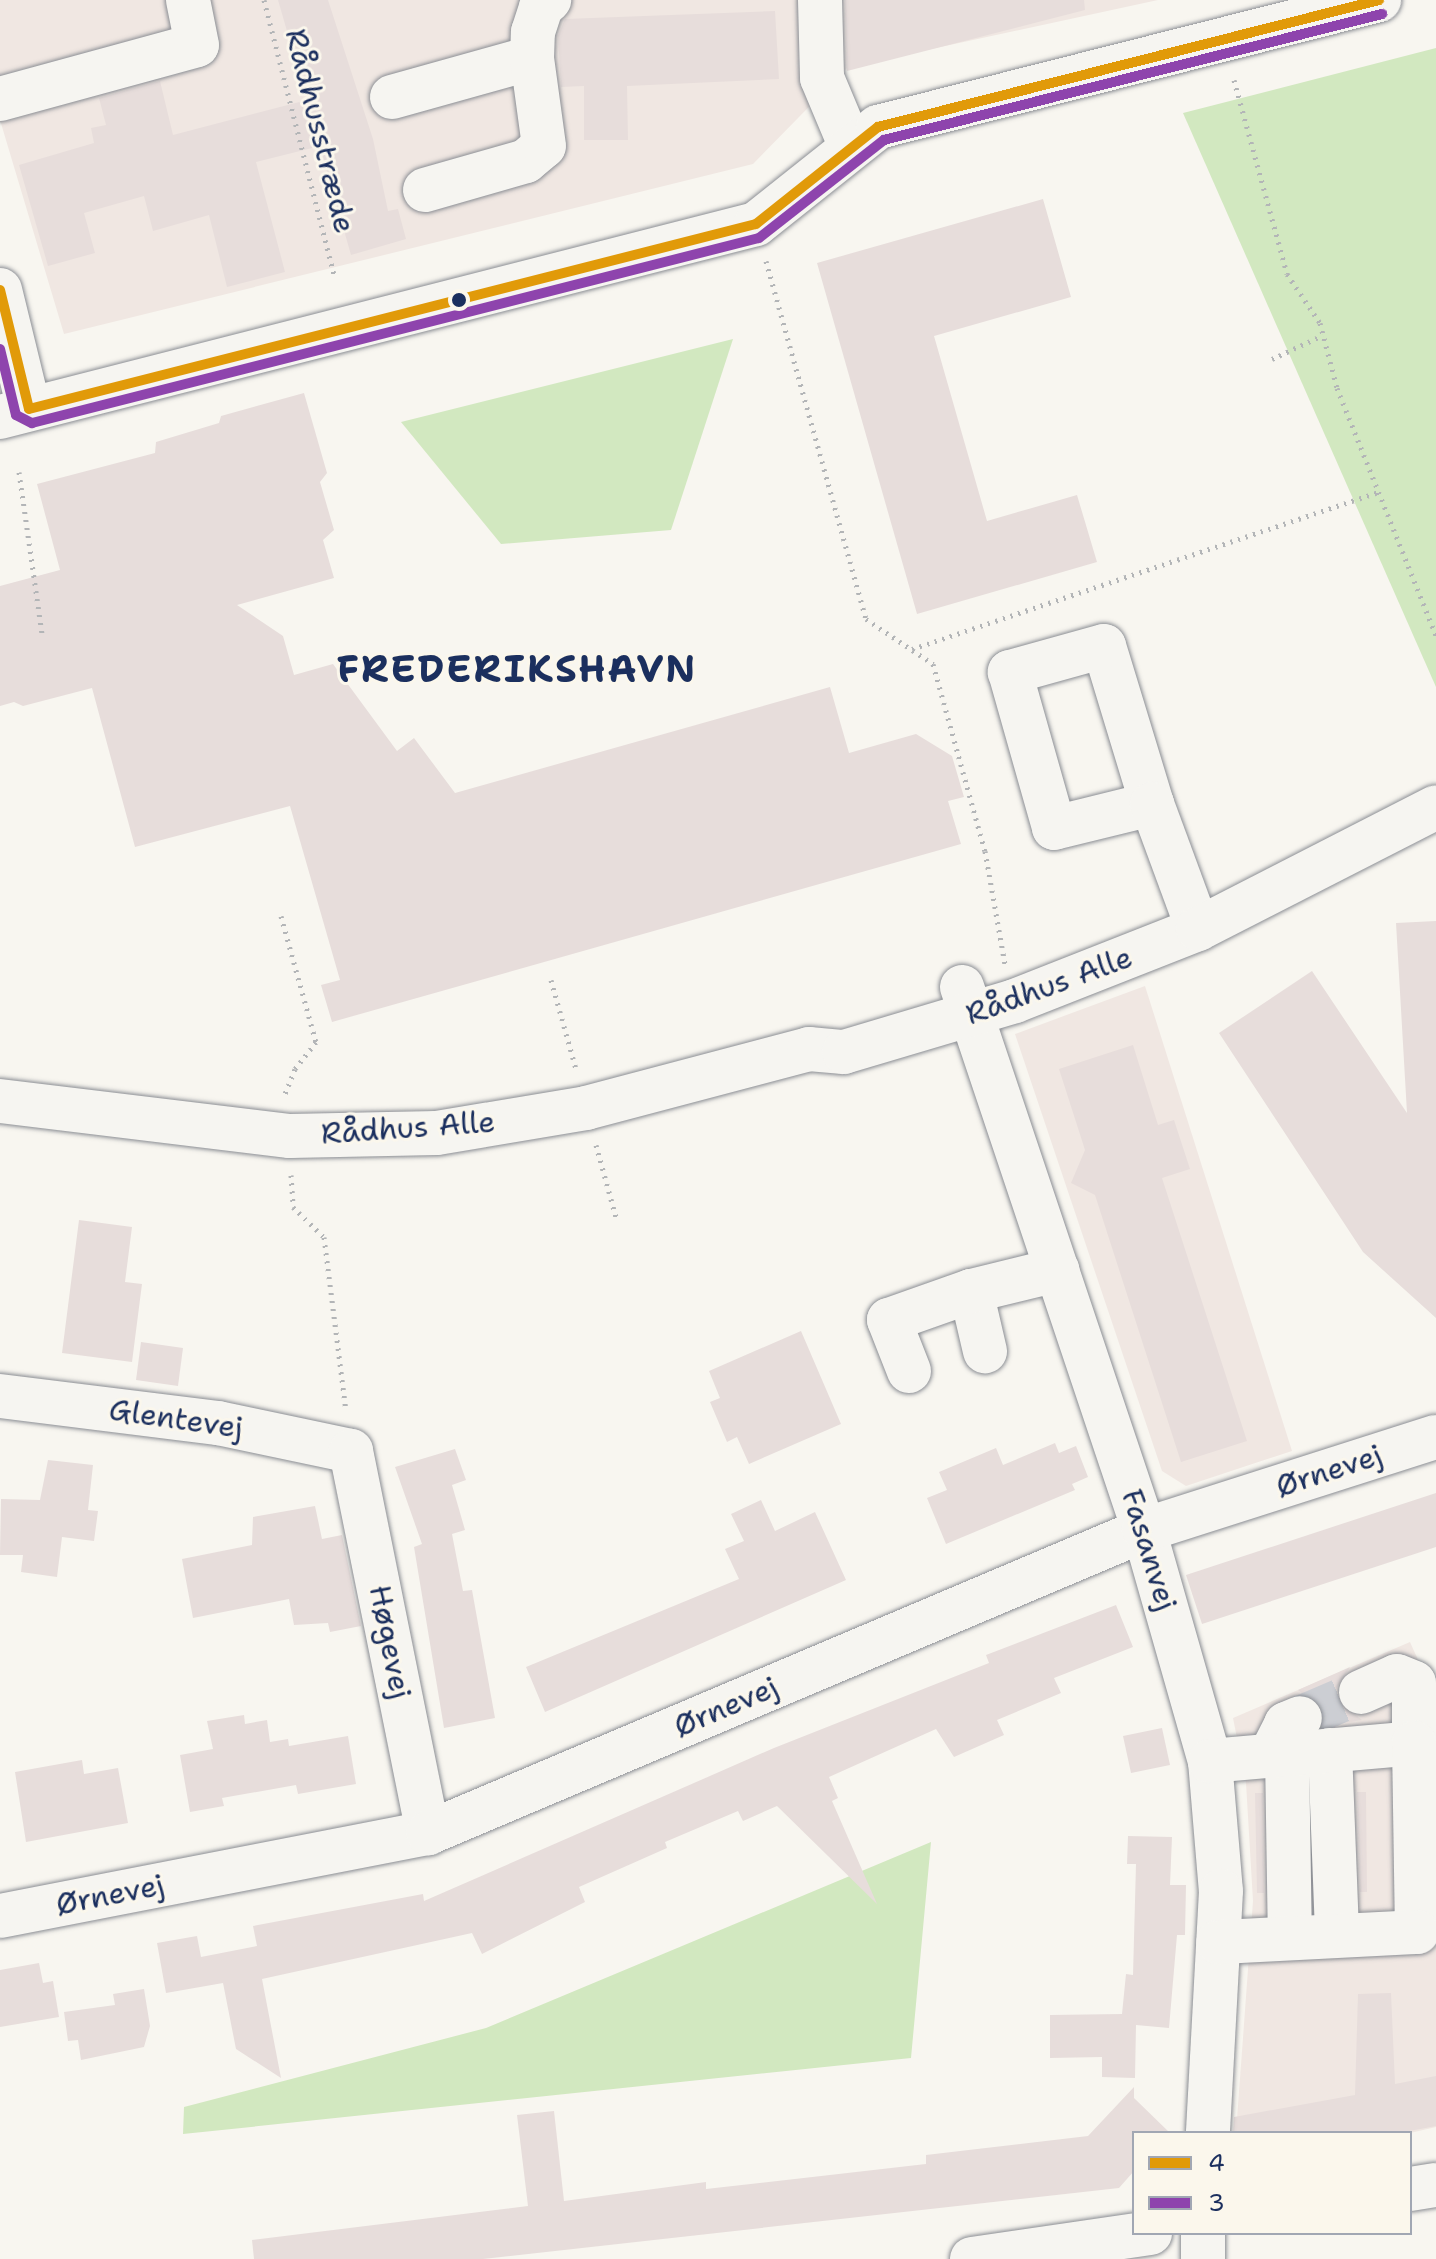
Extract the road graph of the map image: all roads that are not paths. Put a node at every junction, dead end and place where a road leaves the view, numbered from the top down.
1 (188, 0) edge
2 (549, 0) edge
3 (820, 0) edge
4 (1379, 0) edge
5 (532, 58) junction
6 (392, 97) dead end
7 (0, 99) edge
8 (850, 145) junction
9 (425, 190) dead end
10 (0, 290) edge
11 (15, 413) edge
12 (1152, 804) dead end
13 (1436, 807) edge
14 (1193, 918) junction
15 (967, 1001) junction
16 (0, 1101) edge
17 (1057, 1270) junction
18 (971, 1291) junction
19 (985, 1351) dead end
20 (909, 1371) dead end
21 (0, 1396) edge
22 (1436, 1437) edge
23 (351, 1451) joint
24 (1144, 1530) junction
25 (1361, 1692) tunnel mouth
26 (1286, 1743) junction
27 (1414, 1743) junction
28 (1330, 1750) junction
29 (1210, 1761) junction
30 (428, 1833) junction
31 (0, 1916) edge
32 (1337, 1935) junction
33 (1290, 1938) junction
34 (1218, 1942) junction
35 (1208, 2131) edge
36 (1436, 2185) edge
37 (1412, 2189) edge
38 (1136, 2235) edge
39 (1203, 2235) edge
40 (972, 2259) edge
41 (1203, 2259) edge

1 - 7 street
2 - 5 street
3 - 8 street
4 - 8 street
5 - 6 street
5 - 9 street
8 - 11 street
10 - 11 street
12 - 14 street
13 - 14 street, Rådhus Alle
14 - 15 street, Rådhus Alle
14 - 15 street, Rådhus Alle
15 - 16 street, Rådhus Alle
15 - 17 street, Fasanvej
17 - 18 street
17 - 24 street, Fasanvej
18 - 19 street
18 - 20 street
21 - 23 street, Glentevej
22 - 24 street, Ørnevej
23 - 30 street, Høgevej
24 - 29 street, Fasanvej
24 - 30 street, Ørnevej
25 - 27 street
26 - 28 street
26 - 29 street
26 - 33 street
27 - 28 street
27 - 32 street
28 - 32 street
29 - 34 street, Fasanvej
30 - 31 street, Ørnevej
32 - 33 street
33 - 34 street
34 - 35 street, Fasanvej
36 - 37 street
38 - 40 street
39 - 41 street

